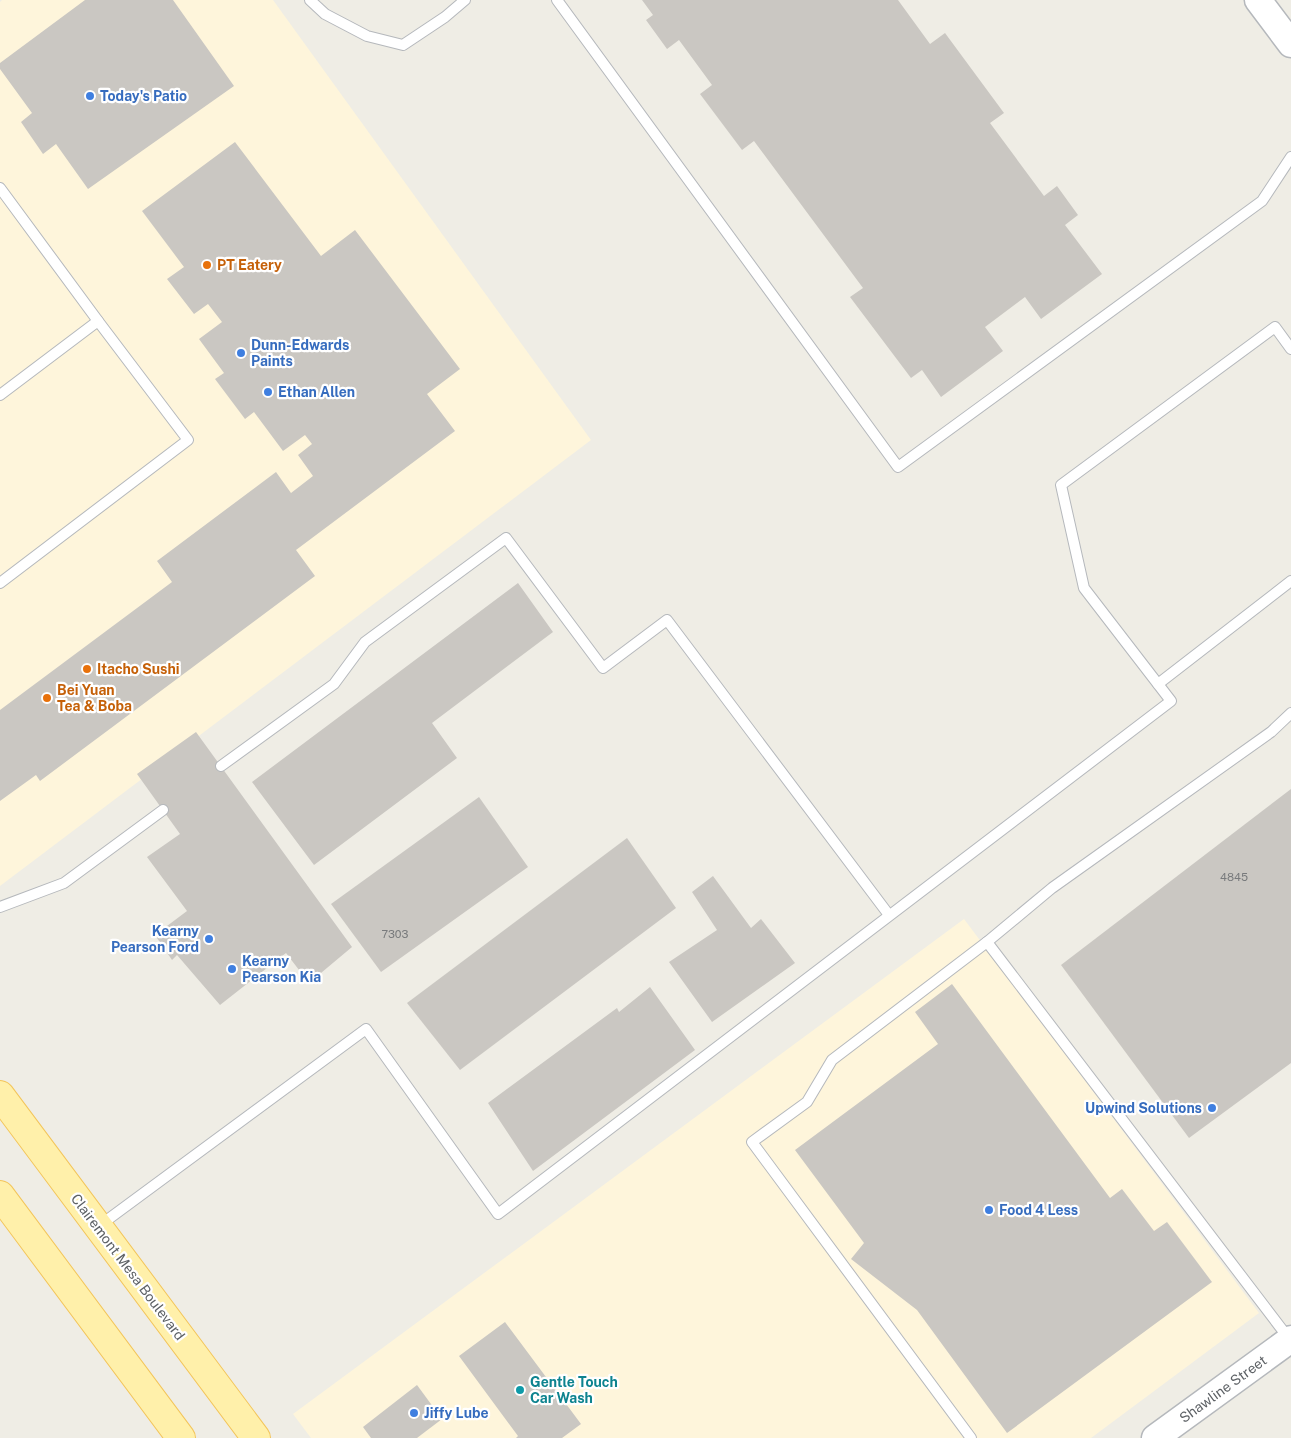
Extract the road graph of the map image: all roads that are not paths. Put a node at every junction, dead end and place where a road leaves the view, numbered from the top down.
1 (310, 0) edge
2 (464, 0) edge
3 (557, 0) edge
4 (1258, 0) edge
5 (1291, 44) edge
6 (1291, 157) edge
7 (0, 188) edge
8 (98, 321) junction
9 (1291, 350) edge
10 (0, 395) edge
11 (1291, 581) edge
12 (0, 583) edge
13 (1158, 684) junction
14 (1291, 714) edge
15 (221, 766) dead end
16 (163, 810) dead end
17 (0, 907) edge
18 (889, 915) junction
19 (987, 942) junction
20 (0, 1095) edge
21 (0, 1195) edge
22 (98, 1227) junction
23 (1291, 1340) edge
24 (181, 1438) edge
25 (256, 1438) edge
26 (971, 1438) edge
27 (1155, 1438) edge

1 - 2 lane
3 - 6 lane
4 - 5 street
7 - 8 lane
8 - 10 lane
8 - 12 lane
9 - 13 lane
11 - 13 lane
13 - 18 lane
14 - 19 lane
15 - 18 lane
16 - 17 lane
18 - 22 lane
19 - 23 lane
19 - 26 lane
20 - 22 main road, Clairemont Mesa Boulevard
21 - 24 main road
22 - 25 main road, Clairemont Mesa Boulevard
23 - 27 street, Shawline Street

